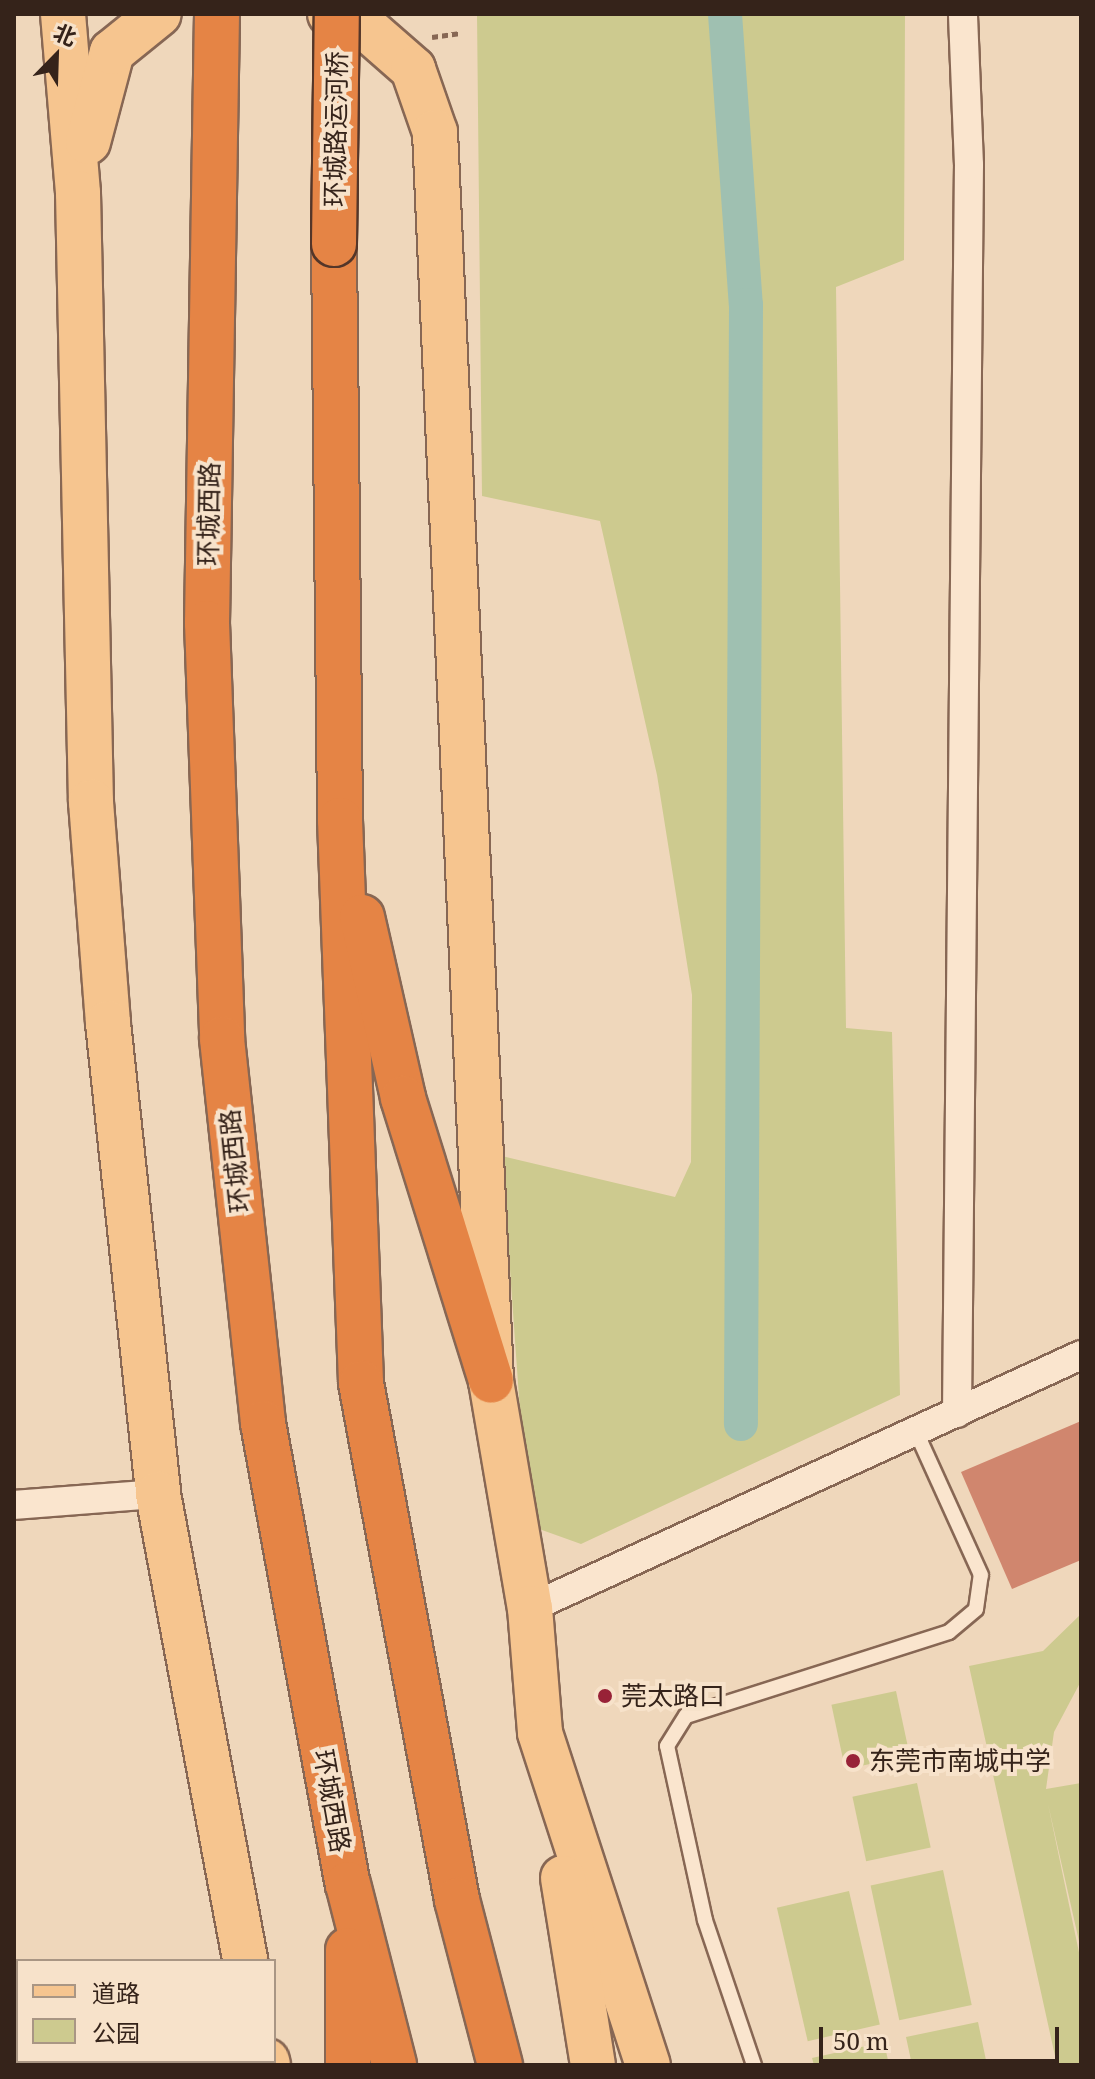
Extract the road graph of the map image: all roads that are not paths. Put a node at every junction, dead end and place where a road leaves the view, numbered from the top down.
1 (63, 14) edge
2 (159, 14) edge
3 (217, 14) edge
4 (330, 14) edge
5 (337, 14) edge
6 (963, 14) edge
7 (78, 193) junction
8 (340, 820) junction
9 (1081, 1355) edge
10 (491, 1381) junction
11 (957, 1413) junction
12 (916, 1432) junction
13 (158, 1494) junction
14 (14, 1505) edge
15 (530, 1608) junction
16 (540, 1733) junction
17 (348, 1884) junction
18 (245, 1959) edge
19 (348, 2065) edge
20 (394, 2065) edge
21 (500, 2065) edge
22 (593, 2065) edge
23 (648, 2065) edge
24 (754, 2065) edge

1 - 7 main road
2 - 7 main road
3 - 17 highway, 环城西路
4 - 10 main road
5 - 8 highway, 环城路运河桥, bridge
6 - 11 street
7 - 13 main road
8 - 10 highway
8 - 21 highway
9 - 11 street
10 - 15 main road
11 - 12 street
12 - 15 street
12 - 24 lane
13 - 14 street
13 - 18 main road
15 - 16 main road
16 - 22 main road
16 - 23 main road
17 - 19 highway
17 - 20 highway, 环城西路

